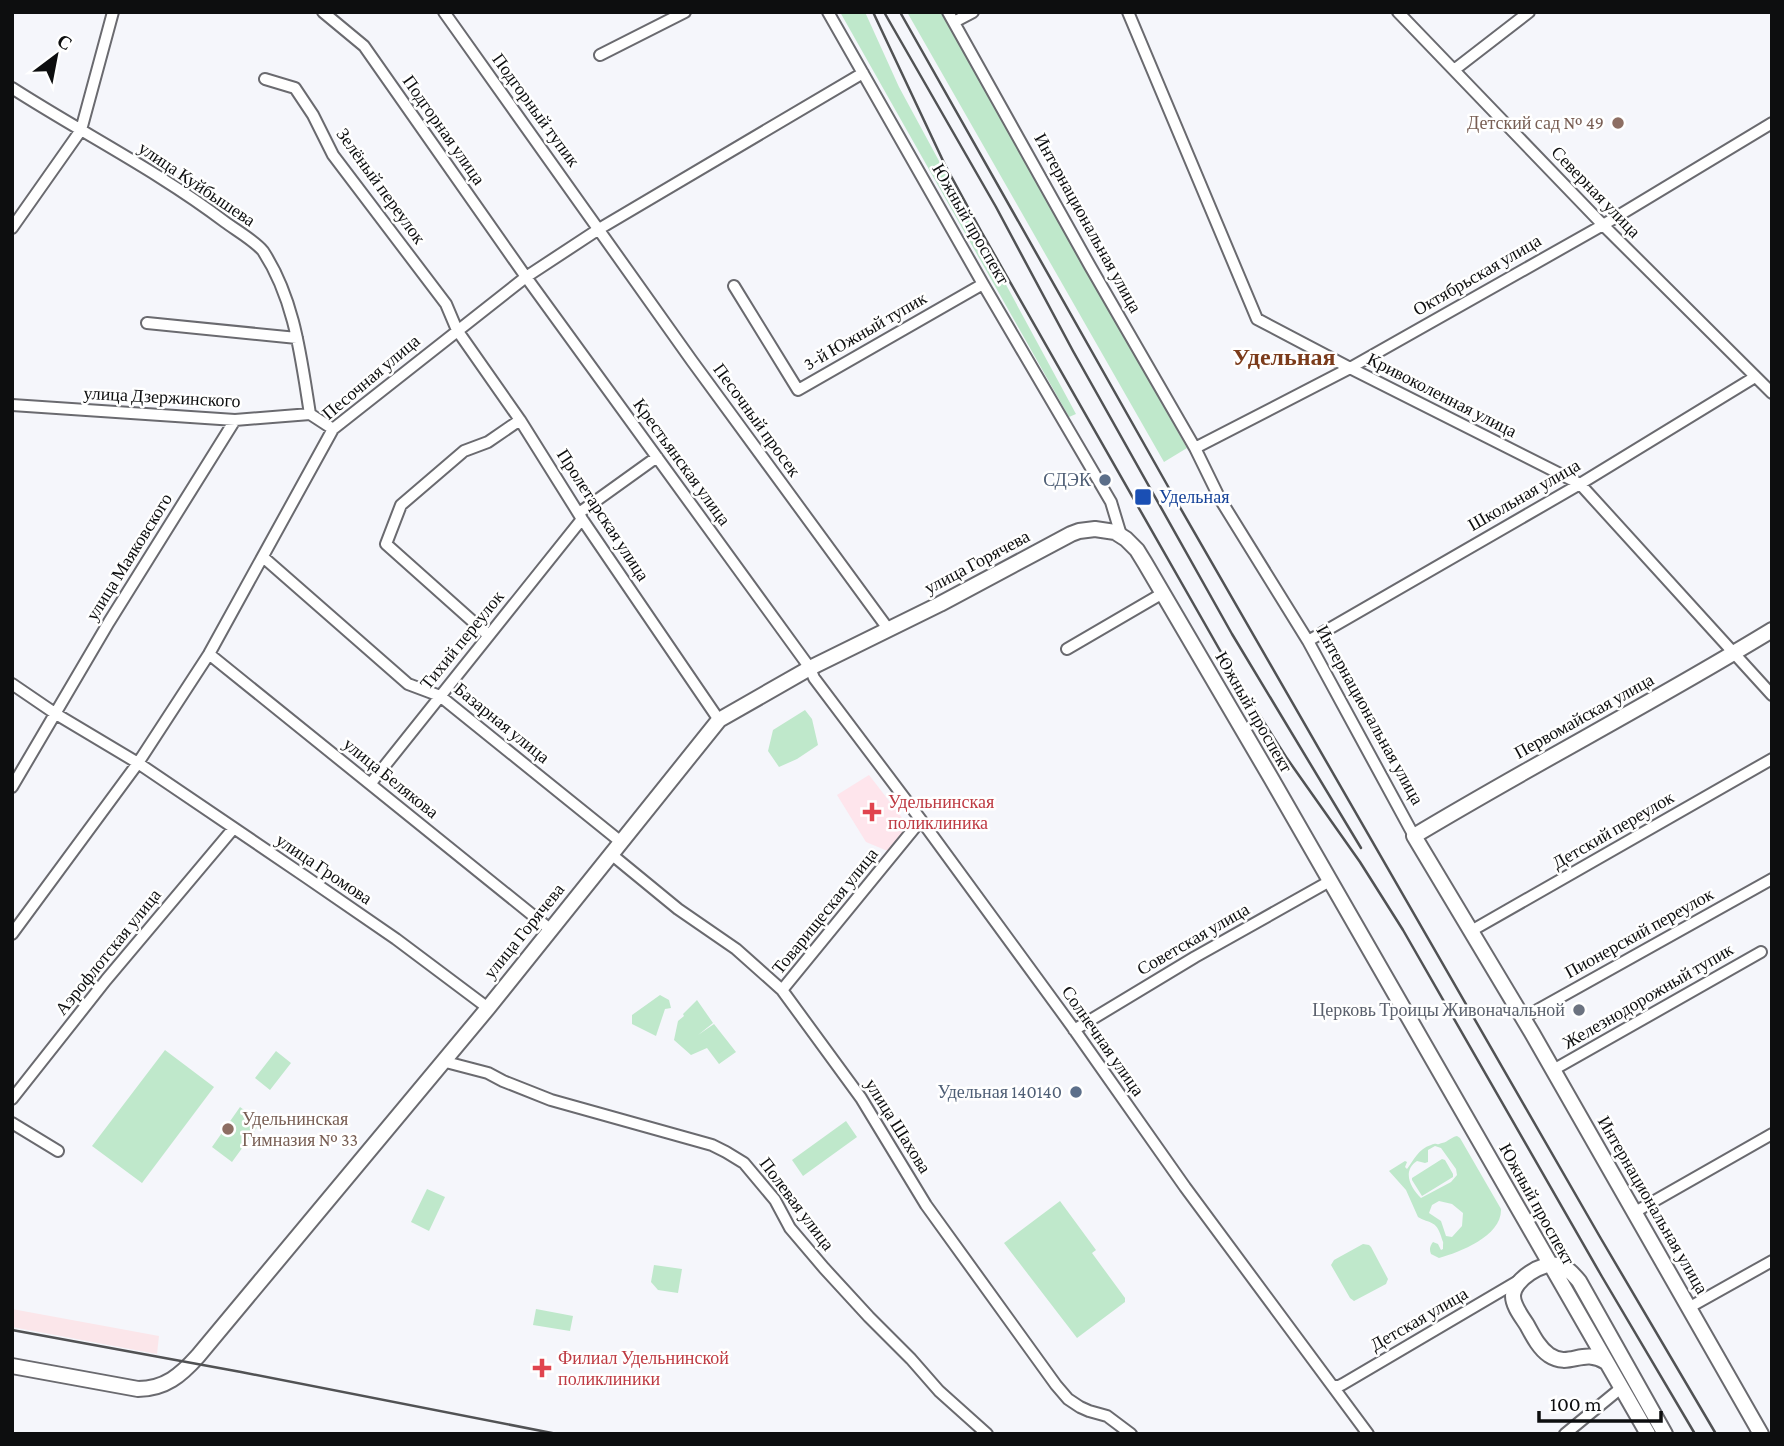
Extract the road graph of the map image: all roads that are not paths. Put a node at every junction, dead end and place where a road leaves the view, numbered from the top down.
1 (113, 12) edge
2 (323, 12) edge
3 (444, 12) edge
4 (685, 12) edge
5 (828, 12) edge
6 (973, 12) edge
7 (1128, 12) edge
8 (1398, 12) edge
9 (1529, 12) edge
10 (951, 17) edge
11 (600, 55) dead end
12 (1454, 70) junction
13 (863, 73) junction
14 (265, 79) dead end
15 (12, 88) edge
16 (1772, 123) edge
17 (81, 130) junction
18 (1603, 225) junction
19 (12, 228) edge
20 (599, 229) junction
21 (526, 277) junction
22 (983, 285) junction
23 (734, 286) dead end
24 (147, 323) dead end
25 (457, 330) junction
26 (298, 338) junction
27 (1350, 368) junction
28 (1755, 377) junction
29 (1772, 393) edge
30 (15, 404) edge
31 (310, 414) junction
32 (520, 419) junction
33 (235, 420) junction
34 (333, 429) junction
35 (1195, 448) junction
36 (657, 457) junction
37 (1580, 484) junction
38 (581, 516) junction
39 (1121, 535) junction
40 (263, 557) junction
41 (1163, 593) junction
42 (889, 630) junction
43 (1772, 630) edge
44 (488, 635) junction
45 (1308, 641) junction
46 (1068, 649) dead end
47 (1733, 653) junction
48 (209, 654) junction
49 (810, 668) junction
50 (12, 684) edge
51 (440, 695) junction
52 (1772, 695) edge
53 (56, 714) junction
54 (719, 720) junction
55 (1772, 759) edge
56 (138, 763) junction
57 (371, 783) junction
58 (12, 788) edge
59 (921, 820) junction
60 (233, 829) junction
61 (1414, 836) junction
62 (621, 842) junction
63 (611, 854) junction
64 (1772, 879) edge
65 (1330, 881) junction
66 (551, 930) junction
67 (1471, 931) junction
68 (12, 934) edge
69 (1761, 952) dead end
70 (782, 990) junction
71 (488, 1008) junction
72 (1523, 1018) junction
73 (1074, 1030) junction
74 (442, 1060) junction
75 (1553, 1070) junction
76 (12, 1099) edge
77 (12, 1123) edge
78 (1772, 1134) edge
79 (58, 1151) dead end
80 (1635, 1212) junction
81 (1772, 1261) edge
82 (1549, 1264) junction
83 (1522, 1279) junction
84 (1690, 1307) junction
85 (1587, 1330) junction
86 (1578, 1357) junction
87 (1606, 1362) junction
88 (12, 1366) edge
89 (1333, 1386) junction
90 (1621, 1388) junction
91 (987, 1434) edge
92 (1131, 1434) edge
93 (1368, 1434) edge
94 (1564, 1434) edge
95 (1647, 1434) edge
96 (1664, 1434) edge
97 (1761, 1434) edge

1 - 17 street
2 - 21 street, Подгорная улица
3 - 20 street, Подгорный тупик
4 - 11 street
5 - 13 street, Южный проспект
6 - 10 street
7 - 27 street, Кривоколенная улица
8 - 12 street, Северная улица
9 - 12 street
10 - 35 street, Интернациональная улица
12 - 18 street, Северная улица
13 - 20 street, Песочная улица
13 - 22 street, Южный проспект
14 - 25 street, Зелёный переулок
15 - 17 street, улица Куйбышева
16 - 18 street, Октябрьская улица
17 - 19 street
17 - 26 street, улица Куйбышева
18 - 27 street, Октябрьская улица
18 - 28 street, Северная улица
20 - 21 street, Песочная улица
20 - 42 street, Песочный просек
21 - 25 street, Песочная улица
21 - 36 street, Крестьянская улица
22 - 23 street, 3-й Южный тупик
22 - 39 street, Южный проспект
24 - 26 street
25 - 32 street, Пролетарская улица
25 - 34 street, Песочная улица
26 - 31 street, улица Куйбышева
27 - 35 street, Октябрьская улица
27 - 37 street, Кривоколенная улица
28 - 29 street, Северная улица
28 - 37 street, Школьная улица
30 - 33 street, улица Дзержинского
31 - 33 street, улица Дзержинского
31 - 34 street
32 - 38 street, Пролетарская улица
32 - 44 street
33 - 53 street, улица Маяковского
34 - 40 street, Песочная улица
35 - 45 street, Интернациональная улица
36 - 38 street, Тихий переулок
36 - 49 street, Крестьянская улица
37 - 45 street, Школьная улица
37 - 47 street, Кривоколенная улица
38 - 44 street, Тихий переулок
38 - 54 street, Пролетарская улица
39 - 41 main road, Южный проспект
39 - 42 main road, улица Горячева
40 - 48 street, Песочная улица
40 - 51 street, Базарная улица
41 - 46 street
41 - 65 main road, Южный проспект
42 - 49 main road, улица Горячева
43 - 47 main road, Первомайская улица
44 - 51 street, Тихий переулок
45 - 61 street, Интернациональная улица
47 - 52 street, Кривоколенная улица
47 - 61 main road, Первомайская улица
48 - 56 street, Песочная улица
48 - 57 street, улица Белякова
49 - 54 main road, улица Горячева
49 - 59 street, Солнечная улица
50 - 53 street, улица Громова
51 - 57 street, Тихий переулок
51 - 62 street, Базарная улица
53 - 56 street, улица Громова
53 - 58 street, улица Маяковского
54 - 62 main road, улица Горячева
55 - 67 street, Детский переулок
56 - 60 street, улица Громова
56 - 68 street, Песочная улица
57 - 66 street, улица Белякова
59 - 70 street, Товарищеская улица
59 - 73 street, Солнечная улица
60 - 71 street, улица Громова
60 - 76 street, Аэрофлотская улица
61 - 67 main road, Интернациональная улица
62 - 63 main road, улица Горячева
63 - 66 main road, улица Горячева
63 - 70 street, улица Шахова
64 - 72 street, Пионерский переулок
65 - 73 street, Советская улица
65 - 82 main road, Южный проспект
66 - 71 main road, улица Горячева
67 - 72 main road, Интернациональная улица
69 - 75 street, Железнодорожный тупик
70 - 92 street, улица Шахова
71 - 74 main road, улица Горячева
72 - 75 main road, Интернациональная улица
73 - 89 street, Солнечная улица
74 - 88 main road, улица Горячева
74 - 91 street, Полевая улица
75 - 80 main road, Интернациональная улица
77 - 79 street
78 - 80 street
80 - 84 main road, Интернациональная улица
81 - 84 street
82 - 83 main road
82 - 85 main road, Южный проспект
82 - 96 main road
83 - 86 main road
83 - 89 street, Детская улица
84 - 97 main road, Интернациональная улица
85 - 86 main road
85 - 87 main road, Южный проспект
86 - 87 main road
87 - 90 main road, Южный проспект
89 - 93 street, Солнечная улица
90 - 94 street
90 - 95 main road, Южный проспект

